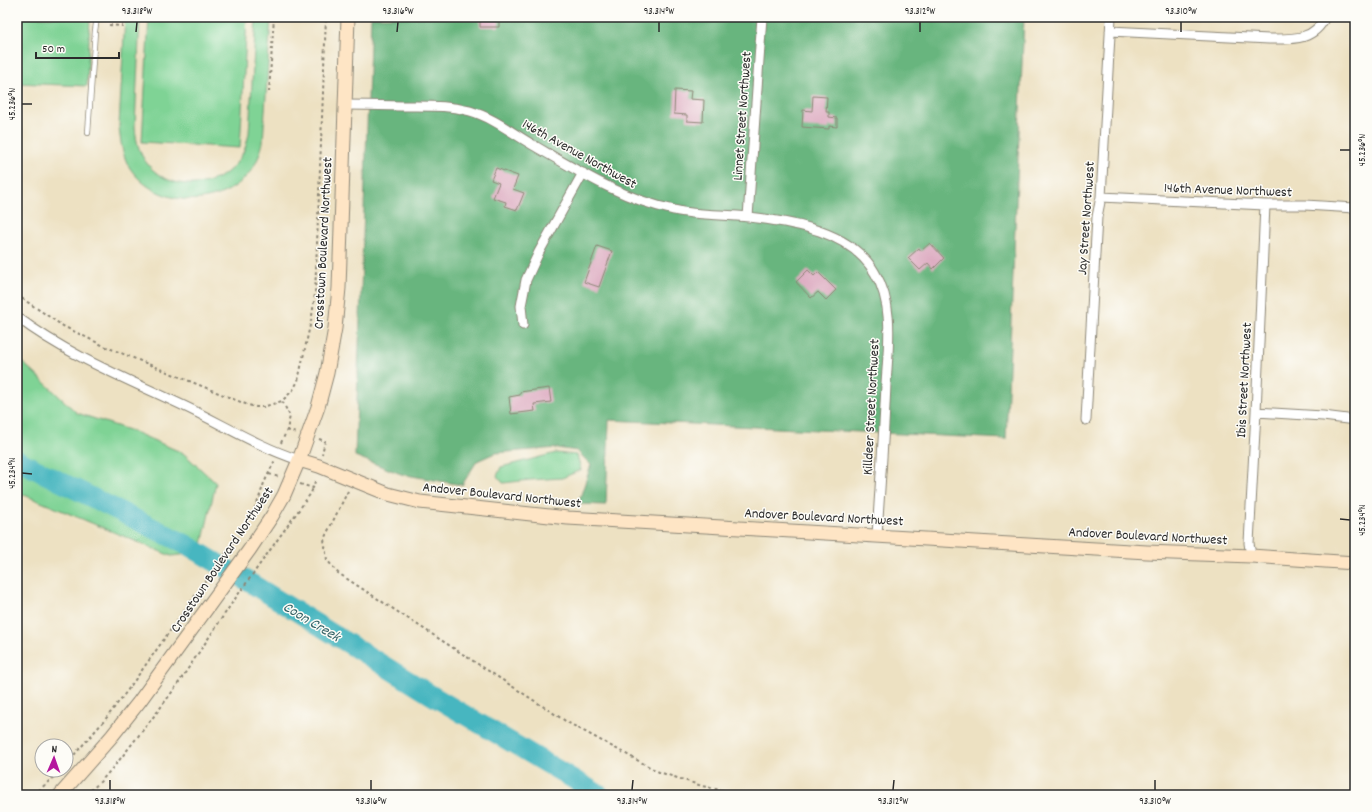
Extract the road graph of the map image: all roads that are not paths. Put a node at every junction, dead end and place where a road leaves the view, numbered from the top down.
1 (97, 17) edge
2 (348, 17) edge
3 (762, 17) edge
4 (1111, 17) edge
5 (1325, 18) edge
6 (1110, 31) junction
7 (344, 105) junction
8 (88, 133) dead end
9 (583, 173) junction
10 (1101, 197) junction
11 (1265, 205) junction
12 (1355, 208) edge
13 (748, 217) junction
14 (880, 281) joint
15 (17, 317) edge
16 (523, 325) dead end
17 (1256, 412) junction
18 (1086, 420) dead end
19 (1355, 420) edge
20 (299, 460) junction
21 (878, 536) junction
22 (1251, 556) junction
23 (1355, 563) edge
24 (64, 794) edge

1 - 8 lane
2 - 7 street, Crosstown Boulevard Northwest
3 - 13 street, Linnet Street Northwest
4 - 6 street, Jay Street Northwest
5 - 6 street
6 - 10 street, Jay Street Northwest
7 - 9 street, 146th Avenue Northwest
7 - 20 street, Crosstown Boulevard Northwest
9 - 13 street, 146th Avenue Northwest
9 - 16 street
10 - 11 street, 146th Avenue Northwest
10 - 18 street, Jay Street Northwest
11 - 12 street, 146th Avenue Northwest
11 - 17 street, Ibis Street Northwest
13 - 14 street, 146th Avenue Northwest
14 - 21 street, Killdeer Street Northwest
15 - 20 street
17 - 19 street
17 - 22 street, Ibis Street Northwest
20 - 21 street, Andover Boulevard Northwest
20 - 24 street, Crosstown Boulevard Northwest
21 - 22 street, Andover Boulevard Northwest
22 - 23 street, Andover Boulevard Northwest

